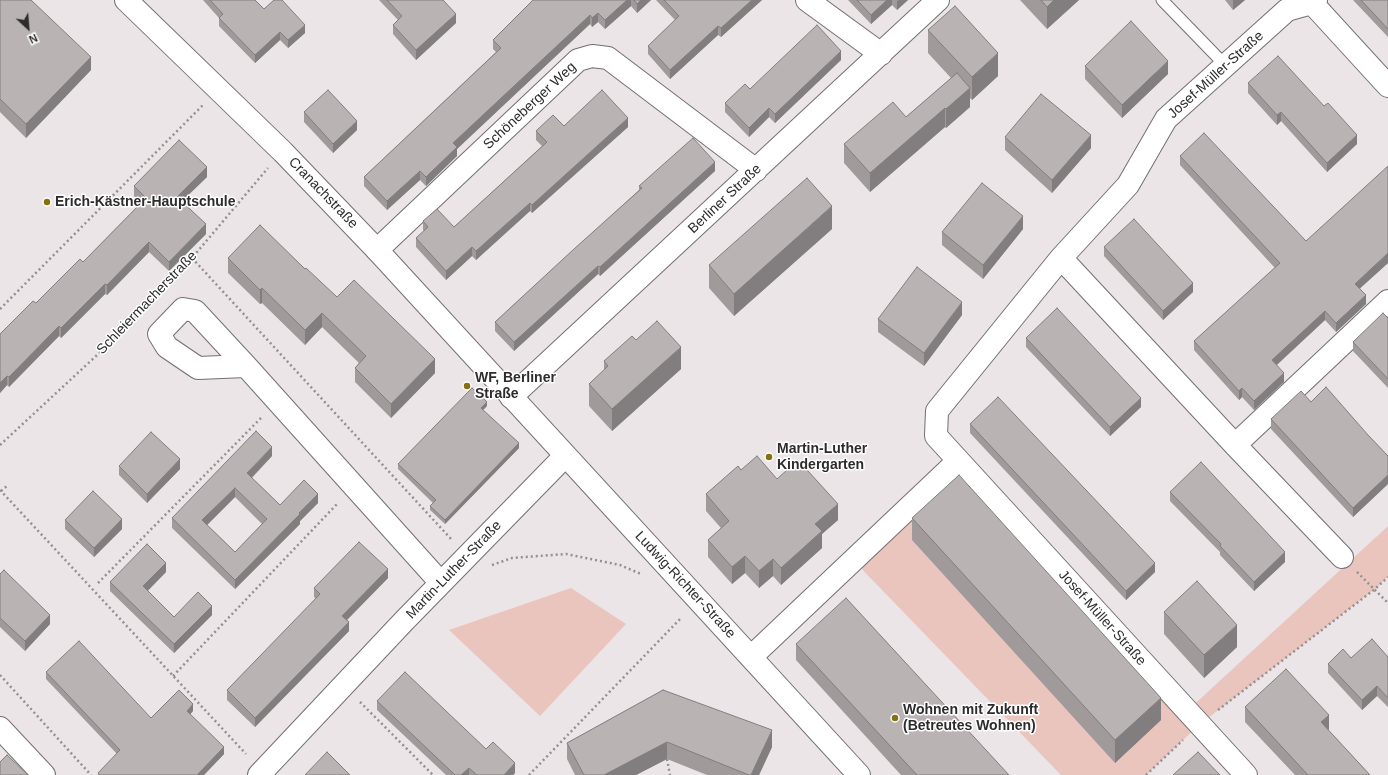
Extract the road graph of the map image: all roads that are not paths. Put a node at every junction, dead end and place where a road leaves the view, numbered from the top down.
1 (126, 0) edge
2 (807, 0) edge
3 (938, 0) edge
4 (1162, 0) edge
5 (1314, 2) edge
6 (881, 54) junction
7 (1226, 66) junction
8 (1388, 86) edge
9 (756, 170) junction
10 (377, 250) junction
11 (1061, 258) junction
12 (1388, 302) edge
13 (246, 366) dead end
14 (511, 397) junction
15 (1235, 445) junction
16 (565, 456) junction
17 (958, 461) junction
18 (1342, 557) dead end
19 (442, 583) junction
20 (751, 657) junction
21 (0, 728) edge
22 (261, 773) edge
23 (44, 775) edge
24 (859, 775) edge
25 (1246, 775) edge

1 - 10 street, Cranachstraße
2 - 6 street
3 - 6 street, Berliner Straße
4 - 7 lane
5 - 7 street, Josef-Müller-Straße
5 - 8 street, Josef-Müller-Straße
6 - 9 street, Berliner Straße
7 - 11 street, Josef-Müller-Straße
9 - 10 street, Schöneberger Weg
9 - 14 street, Berliner Straße
10 - 14 street, Cranachstraße
11 - 15 street
11 - 17 street, Josef-Müller-Straße
12 - 15 street
13 - 19 street
14 - 16 street, Ludwig-Richter-Straße
15 - 18 street
16 - 19 street, Martin-Luther-Straße
16 - 20 street, Ludwig-Richter-Straße
17 - 20 street
17 - 25 street, Josef-Müller-Straße
19 - 22 street, Martin-Luther-Straße
20 - 24 street, Ludwig-Richter-Straße
21 - 23 street

